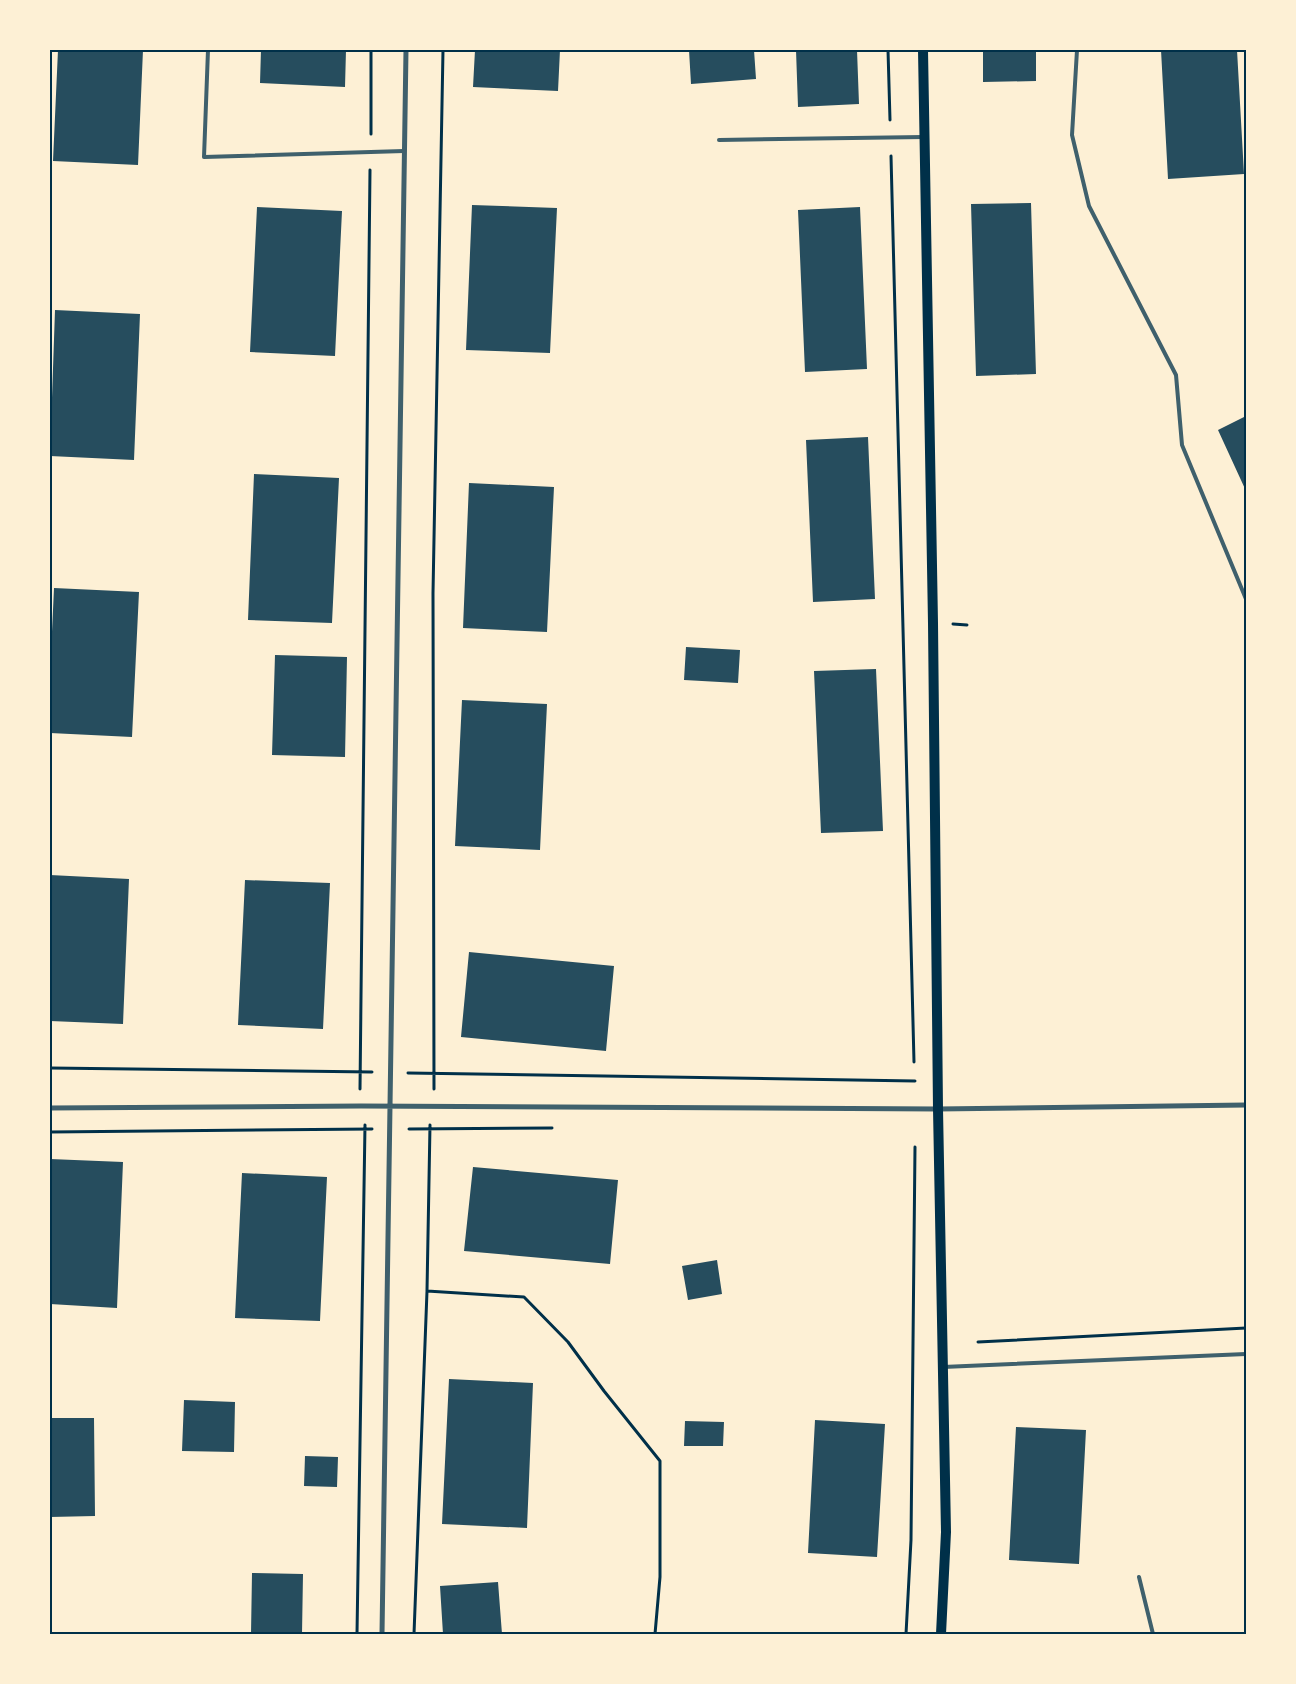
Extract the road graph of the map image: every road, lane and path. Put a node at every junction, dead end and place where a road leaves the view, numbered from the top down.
1 (208, 50) edge
2 (371, 50) edge
3 (406, 50) edge
4 (443, 50) edge
5 (888, 50) edge
6 (923, 50) edge
7 (1077, 50) edge
8 (924, 137) junction
9 (890, 138) junction
10 (719, 140) dead end
11 (404, 151) junction
12 (370, 152) junction
13 (1246, 599) edge
14 (50, 1068) edge
15 (914, 1071) dead end
16 (1246, 1105) edge
17 (390, 1107) junction
18 (50, 1108) edge
19 (911, 1108) junction
20 (938, 1108) junction
21 (430, 1128) dead end
22 (50, 1132) edge
23 (915, 1146) dead end
24 (427, 1292) junction
25 (1246, 1328) edge
26 (978, 1342) dead end
27 (1246, 1354) edge
28 (943, 1367) junction
29 (1139, 1577) dead end
30 (357, 1634) edge
31 (382, 1634) edge
32 (414, 1634) edge
33 (656, 1634) edge
34 (906, 1634) edge
35 (941, 1634) edge
36 (1152, 1634) edge

1 - 12 lane
2 - 12 path
3 - 11 street
4 - 19 path
5 - 9 path
6 - 8 main road
7 - 13 lane
8 - 9 lane
8 - 20 main road
9 - 10 lane
9 - 15 path
11 - 12 lane
11 - 17 street
12 - 14 path
16 - 20 street
17 - 18 street
17 - 19 street
17 - 31 street
19 - 20 street
20 - 28 main road
21 - 24 path
22 - 30 path
23 - 34 path
24 - 32 path
24 - 33 path
25 - 26 path
27 - 28 lane
28 - 35 main road
29 - 36 lane

